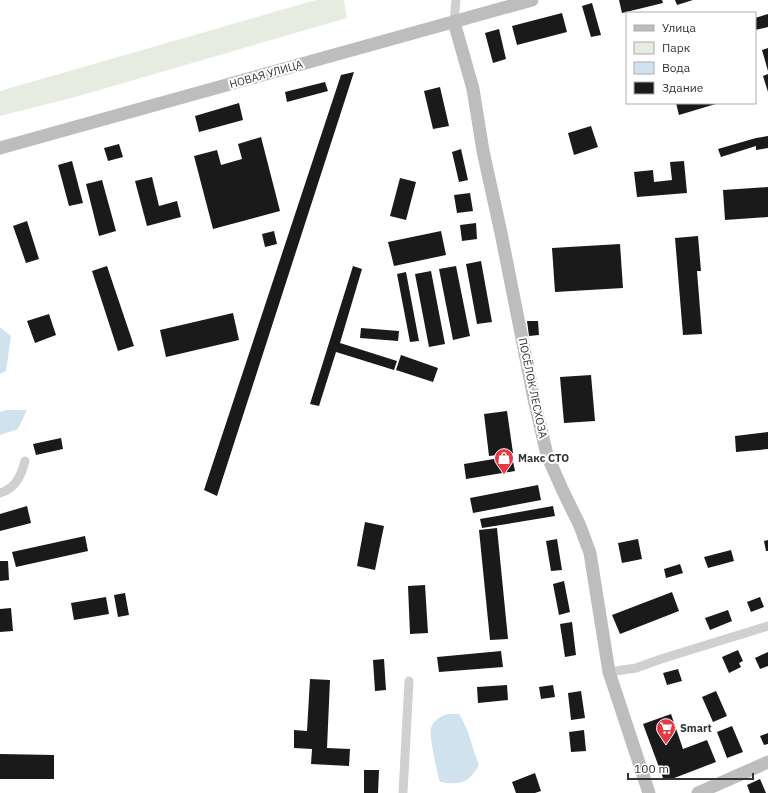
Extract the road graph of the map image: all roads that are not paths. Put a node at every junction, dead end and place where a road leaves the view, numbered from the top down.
1 (456, 0) edge
2 (532, 0) edge
3 (454, 22) junction
4 (0, 148) edge
5 (25, 461) dead end
6 (0, 493) edge
7 (768, 626) edge
8 (609, 672) junction
9 (410, 681) dead end
10 (768, 762) edge
11 (402, 793) edge
12 (649, 793) edge
13 (698, 793) edge

1 - 3 street
2 - 3 street, НОВАЯ УЛИЦА
3 - 4 street, НОВАЯ УЛИЦА
3 - 8 street, ПОСЁЛОК ЛЕСХОЗА
5 - 6 street
7 - 8 street
8 - 12 street, ПОСЁЛОК ЛЕСХОЗА
9 - 11 street
10 - 13 street

